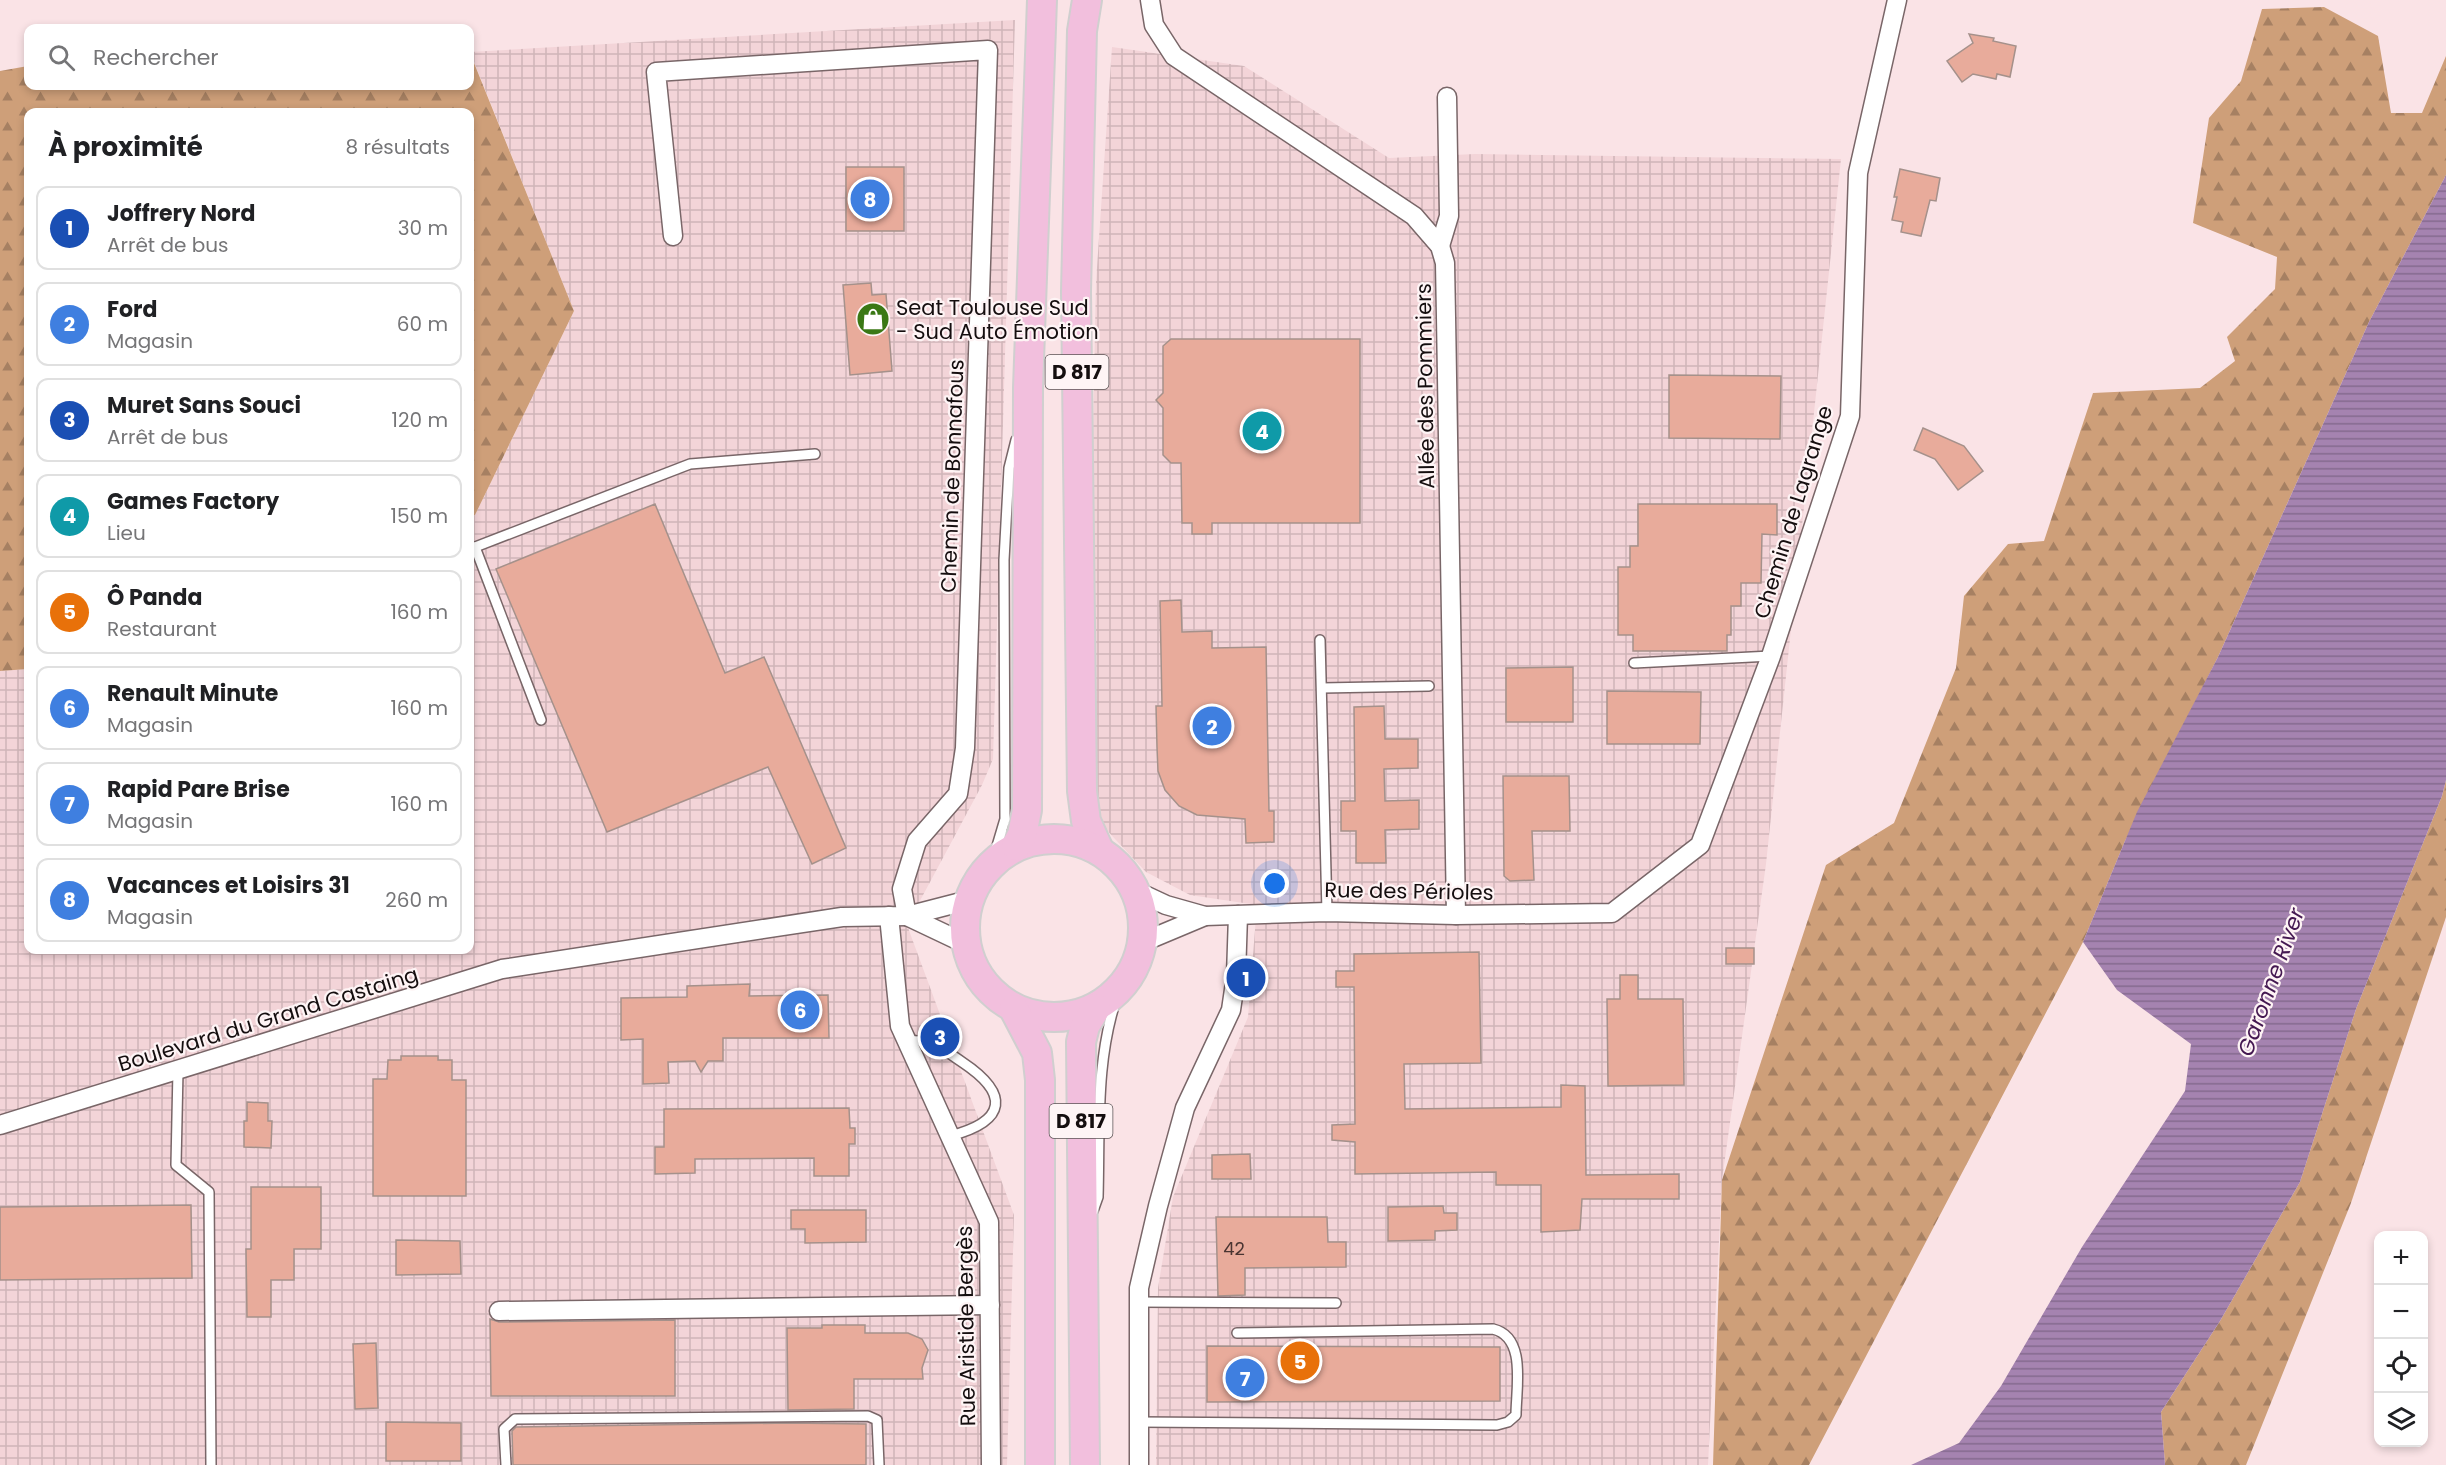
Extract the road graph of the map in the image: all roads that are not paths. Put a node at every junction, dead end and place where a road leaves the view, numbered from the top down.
1 (1042, 0) edge
2 (1087, 0) edge
3 (1150, 0) edge
4 (1897, 0) edge
5 (1447, 97) dead end
6 (673, 236) dead end
7 (1440, 246) junction
8 (1028, 388) junction
9 (815, 454) dead end
10 (474, 547) edge
11 (474, 553) edge
12 (1320, 640) dead end
13 (1771, 656) junction
14 (1634, 663) dead end
15 (1429, 686) dead end
16 (1322, 688) junction
17 (541, 720) dead end
18 (1016, 846) junction
19 (1099, 850) junction
20 (989, 866) junction
21 (1136, 891) junction
22 (969, 900) junction
23 (1327, 912) junction
24 (1612, 913) joint
25 (1238, 915) junction
26 (1456, 915) junction
27 (898, 916) junction
28 (1205, 916) junction
29 (1143, 942) junction
30 (966, 944) junction
31 (1119, 991) junction
32 (1096, 1008) junction
33 (1014, 1009) junction
34 (907, 1041) junction
35 (178, 1070) junction
36 (0, 1125) edge
37 (950, 1136) junction
38 (1083, 1238) junction
39 (1139, 1302) junction
40 (1336, 1303) dead end
41 (990, 1305) junction
42 (499, 1311) dead end
43 (1237, 1334) dead end
44 (1138, 1422) junction
45 (211, 1465) edge
46 (506, 1465) edge
47 (879, 1465) edge
48 (991, 1465) edge
49 (1040, 1465) edge
50 (1085, 1465) edge
51 (1139, 1465) edge

1 - 8 main road, D 817
2 - 19 main road, D 817
3 - 7 street
4 - 13 street, Chemin de Lagrange
5 - 7 street
6 - 27 street, Chemin de Bonnafous
7 - 26 street, Allée des Pommiers
8 - 18 main road, D 817
8 - 20 lane
9 - 10 lane
11 - 17 lane
12 - 16 lane
13 - 14 lane
13 - 24 street, Chemin de Lagrange
15 - 16 lane
16 - 23 lane
18 - 19 main road
18 - 20 main road
19 - 21 main road
20 - 22 main road
21 - 28 street, Rue des Périoles
21 - 29 main road
22 - 27 street, Boulevard du Grand Castaing
22 - 30 main road
23 - 25 street, Rue des Périoles
23 - 26 street, Rue des Périoles
24 - 26 street, Rue des Périoles
25 - 28 street, Rue des Périoles
25 - 39 street
27 - 30 street, Boulevard du Grand Castaing
27 - 34 street, Rue Aristide Bergès
27 - 35 street, Boulevard du Grand Castaing
28 - 29 street, Rue des Périoles
29 - 31 main road
30 - 33 main road
31 - 32 main road
31 - 38 lane
32 - 33 main road
32 - 38 main road, D 817
33 - 49 main road, D 817
34 - 37 street, Rue Aristide Bergès
34 - 37 lane
35 - 36 street, Boulevard du Grand Castaing
35 - 45 lane
37 - 41 street, Rue Aristide Bergès
38 - 50 main road, D 817
39 - 40 lane
39 - 44 street
41 - 42 street
41 - 48 street, Rue Aristide Bergès
43 - 44 lane
44 - 51 street
46 - 47 lane

